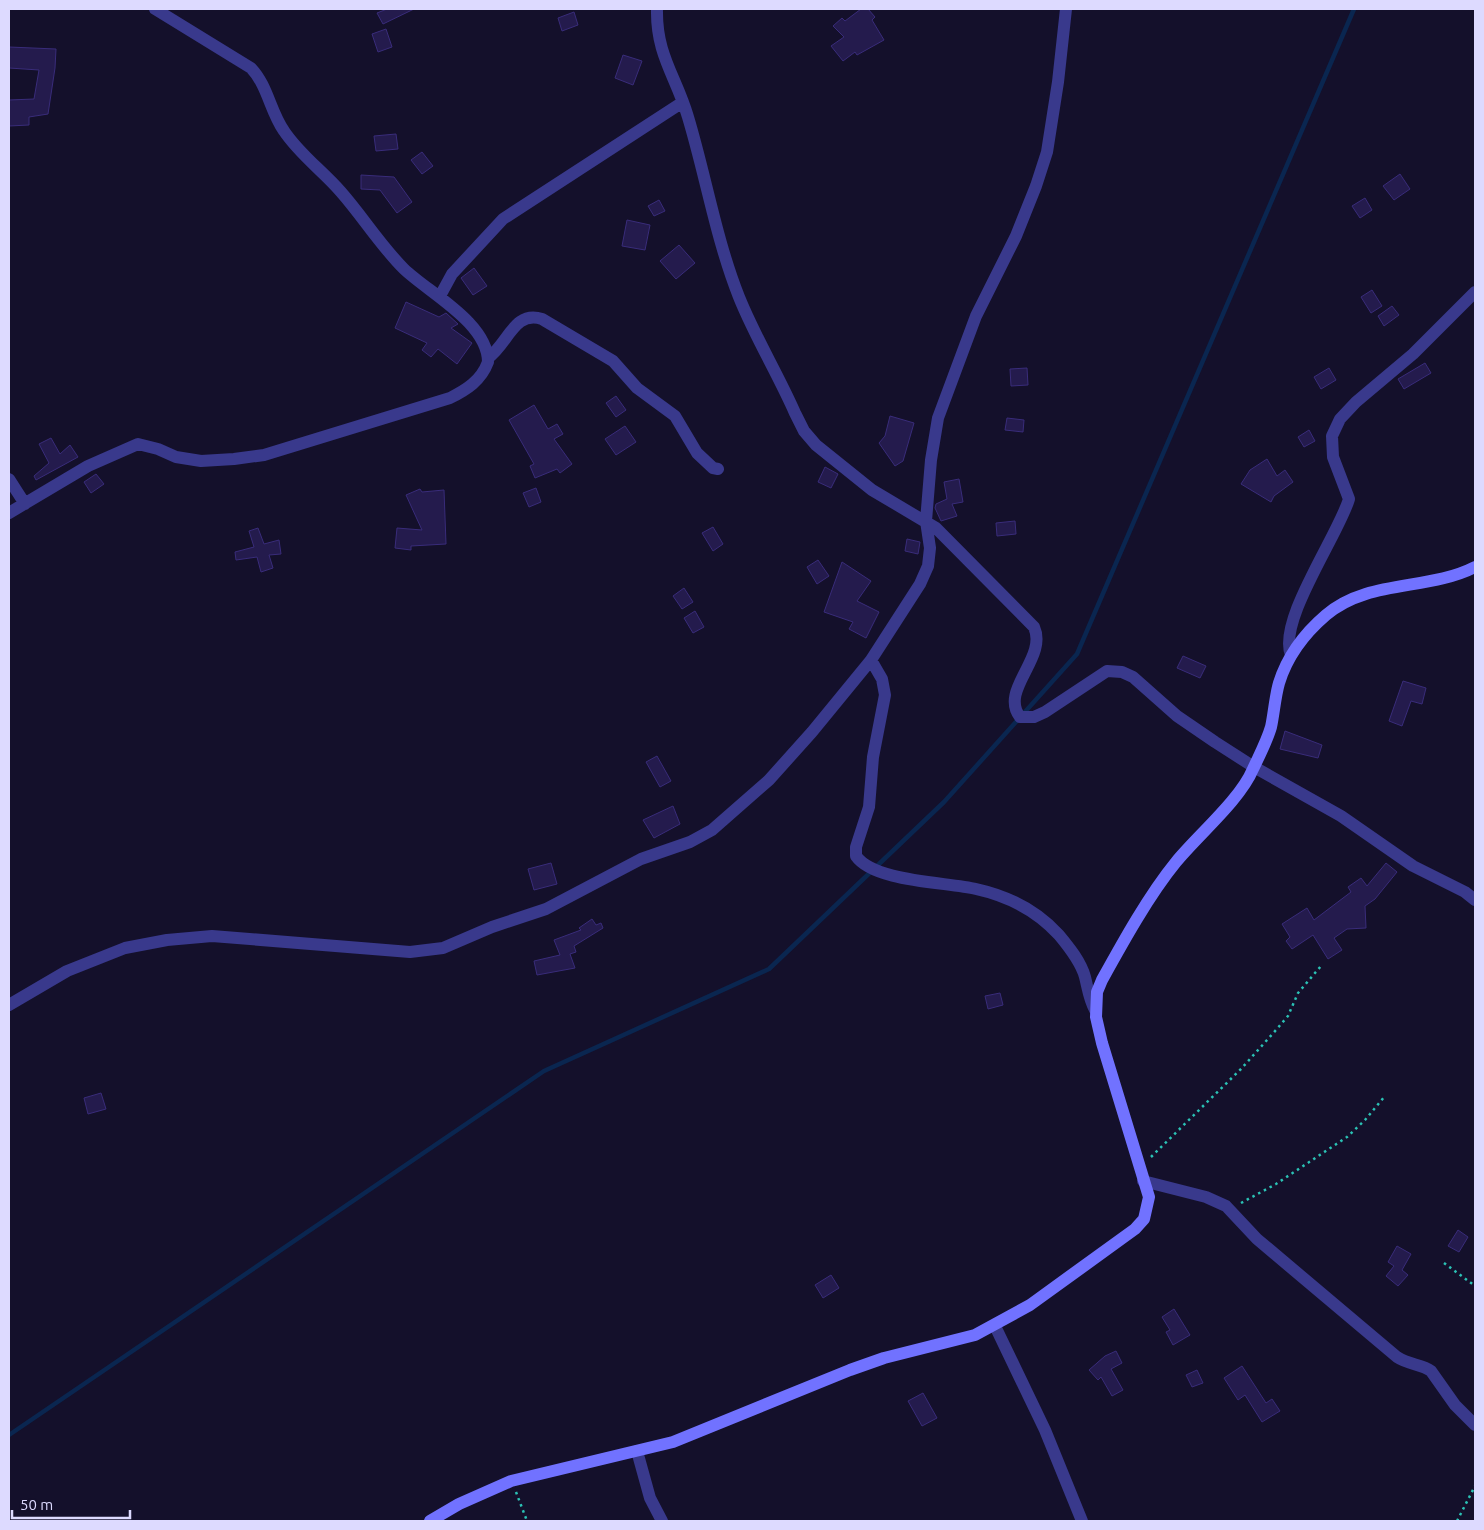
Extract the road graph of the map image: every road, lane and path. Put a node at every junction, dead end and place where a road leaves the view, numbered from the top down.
1 (156, 9) edge
2 (657, 9) edge
3 (1066, 9) edge
4 (683, 102) junction
5 (1475, 292) edge
6 (440, 296) junction
7 (488, 358) junction
8 (718, 469) dead end
9 (9, 479) edge
10 (25, 504) junction
11 (9, 513) edge
12 (926, 521) junction
13 (1475, 567) edge
14 (1291, 655) junction
15 (871, 660) junction
16 (1254, 767) junction
17 (1475, 900) edge
18 (1321, 966) dead end
19 (9, 1005) edge
20 (1095, 1010) junction
21 (1385, 1096) dead end
22 (1142, 1175) junction
23 (1228, 1209) junction
24 (1444, 1263) dead end
25 (1475, 1286) edge
26 (995, 1326) junction
27 (1475, 1425) edge
28 (637, 1451) junction
29 (511, 1481) junction
30 (1475, 1486) edge
31 (430, 1521) edge
32 (527, 1521) edge
33 (662, 1521) edge
34 (1082, 1521) edge
35 (1458, 1521) edge

1 - 6 street
2 - 4 street
3 - 12 street
4 - 6 street
4 - 12 street
5 - 14 street
6 - 7 street
7 - 8 street
7 - 10 street
9 - 10 street
10 - 11 street
12 - 15 street
12 - 16 street
13 - 14 street
14 - 16 street
15 - 19 street
15 - 20 street
16 - 17 street
16 - 20 street
18 - 22 path
20 - 22 street
21 - 23 path
22 - 23 street
22 - 26 street
23 - 27 street
24 - 25 path
26 - 28 street
26 - 34 street
28 - 29 street
28 - 33 street
29 - 31 street
29 - 32 path
30 - 35 path

